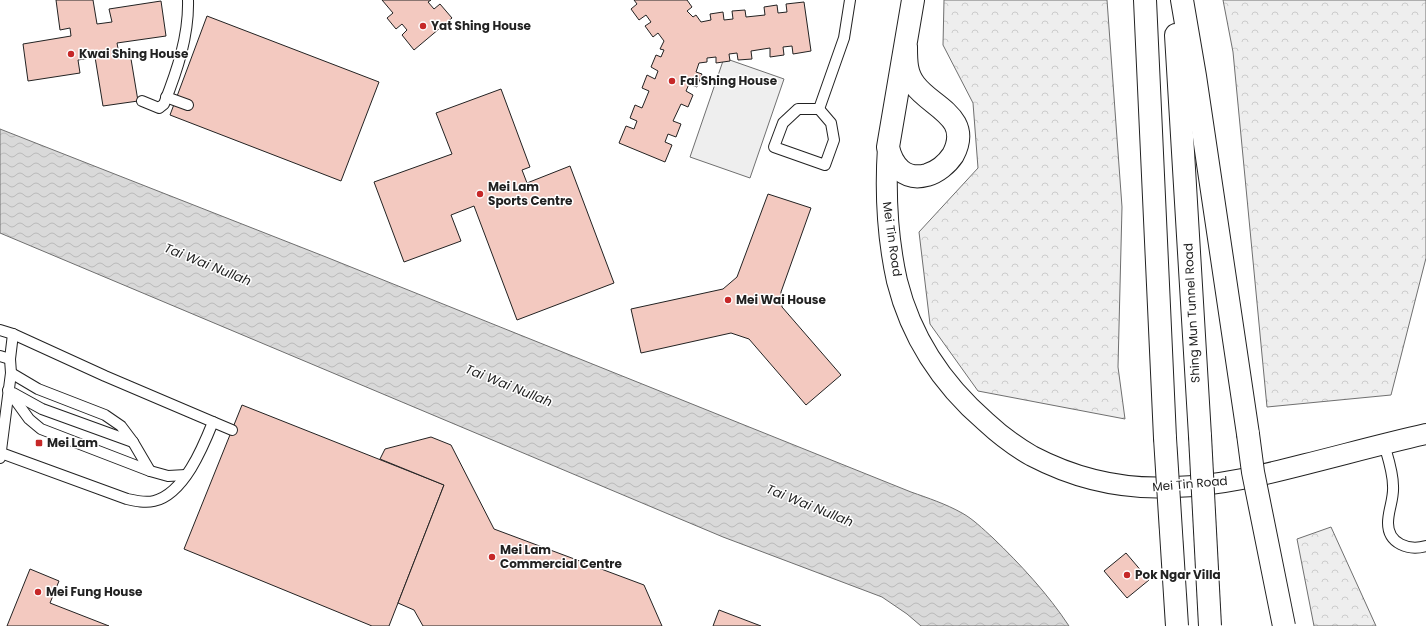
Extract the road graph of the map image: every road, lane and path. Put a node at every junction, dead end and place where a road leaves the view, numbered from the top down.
1 (188, 0) edge
2 (850, 0) edge
3 (913, 0) edge
4 (1145, 0) edge
5 (1174, 0) edge
6 (1182, 0) edge
7 (906, 47) junction
8 (166, 97) junction
9 (142, 102) dead end
10 (188, 105) dead end
11 (819, 109) junction
12 (888, 147) junction
13 (0, 330) edge
14 (14, 334) junction
15 (5, 358) edge
16 (11, 373) junction
17 (8, 390) junction
18 (213, 422) junction
19 (232, 430) dead end
20 (1426, 434) edge
21 (133, 442) junction
22 (1384, 444) junction
23 (0, 455) edge
24 (150, 471) junction
25 (186, 475) junction
26 (1426, 546) edge
27 (1177, 626) edge
28 (1210, 626) edge
29 (1284, 626) edge

1 - 8 lane
2 - 11 lane
3 - 7 main road, Mei Tin Road
4 - 27 main road, bridge
5 - 28 main road, Shing Mun Tunnel Road, bridge
6 - 29 main road, bridge
7 - 12 main road, Mei Tin Road
7 - 12 main road
8 - 9 lane
8 - 10 lane
11 - 11 lane
12 - 22 street, Mei Tin Road
13 - 14 lane
14 - 15 lane
14 - 18 lane
15 - 16 lane
16 - 17 lane
16 - 21 lane
17 - 21 lane
17 - 23 lane
17 - 24 lane
18 - 19 lane
18 - 25 lane
20 - 22 street, Mei Tin Road
21 - 24 lane
22 - 26 lane
23 - 25 lane
24 - 25 lane

